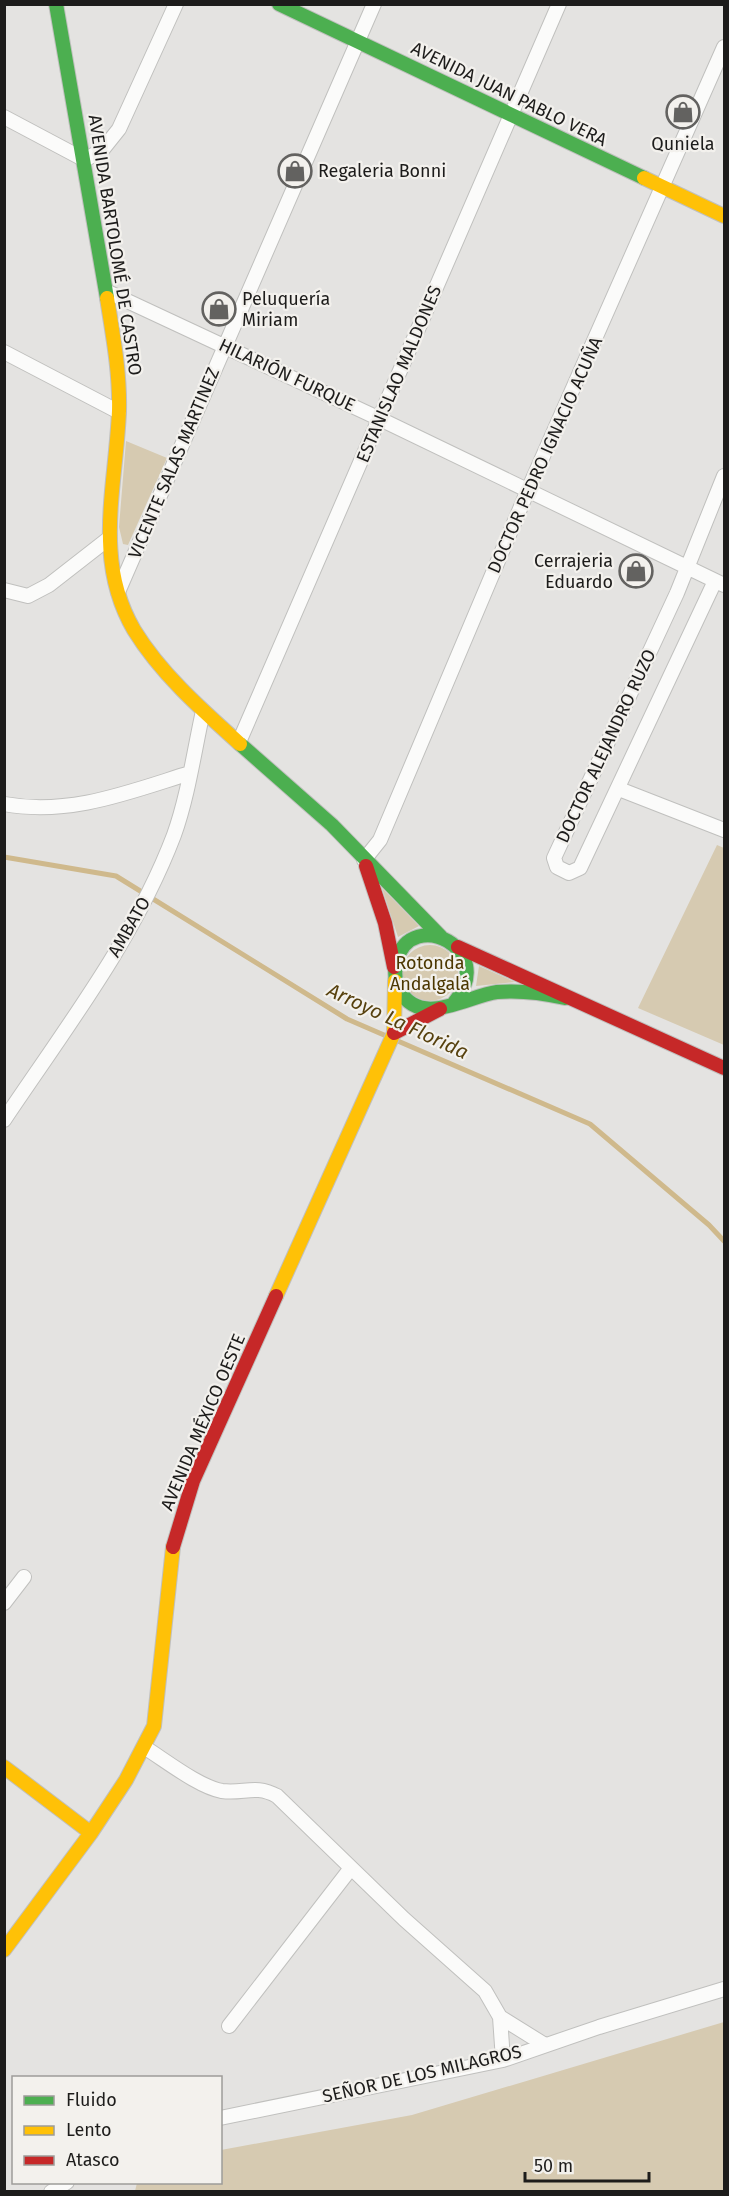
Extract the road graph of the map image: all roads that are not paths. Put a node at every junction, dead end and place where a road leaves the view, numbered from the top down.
1 (56, 4) edge
2 (177, 4) edge
3 (279, 4) edge
4 (374, 4) edge
5 (559, 4) edge
6 (358, 42) junction
7 (724, 47) edge
8 (511, 116) junction
9 (4, 117) edge
10 (85, 160) junction
11 (664, 187) junction
12 (724, 216) edge
13 (108, 292) junction
14 (224, 346) junction
15 (4, 352) edge
16 (119, 412) junction
17 (380, 419) junction
18 (724, 476) edge
19 (528, 490) junction
20 (108, 539) junction
21 (686, 567) junction
22 (720, 583) edge
23 (4, 590) edge
24 (118, 592) junction
25 (203, 711) junction
26 (239, 742) junction
27 (190, 773) junction
28 (618, 789) junction
29 (4, 804) edge
30 (724, 831) edge
31 (364, 860) junction
32 (441, 937) junction
33 (458, 947) junction
34 (395, 974) junction
35 (565, 998) junction
36 (448, 1006) junction
37 (394, 1033) junction
38 (724, 1068) edge
39 (4, 1120) edge
40 (24, 1576) dead end
41 (4, 1603) edge
42 (144, 1747) junction
43 (4, 1767) edge
44 (91, 1833) junction
45 (351, 1868) junction
46 (4, 1950) edge
47 (724, 1989) edge
48 (500, 2017) junction
49 (230, 2026) dead end
50 (545, 2045) junction
51 (503, 2060) junction
52 (222, 2118) edge
53 (65, 2184) edge
54 (51, 2192) edge

1 - 10 main road, AVENIDA BARTOLOMÉ DE CASTRO
2 - 10 street
3 - 6 main road, AVENIDA JUAN PABLO VERA
4 - 6 street, VICENTE SALAS MARTINEZ
5 - 8 street, ESTANISLAO MALDONES
6 - 8 main road, AVENIDA JUAN PABLO VERA
6 - 14 street, VICENTE SALAS MARTINEZ
7 - 11 street, DOCTOR PEDRO IGNACIO ACUÑA
8 - 11 main road, AVENIDA JUAN PABLO VERA
8 - 17 street, ESTANISLAO MALDONES
9 - 10 street
10 - 13 main road, AVENIDA BARTOLOMÉ DE CASTRO
11 - 12 main road, AVENIDA JUAN PABLO VERA
11 - 19 street, DOCTOR PEDRO IGNACIO ACUÑA
13 - 14 street, HILARIÓN FURQUE
13 - 16 main road, AVENIDA BARTOLOMÉ DE CASTRO
14 - 17 street, HILARIÓN FURQUE
14 - 24 street, VICENTE SALAS MARTINEZ
15 - 16 street
16 - 20 main road, AVENIDA BARTOLOMÉ DE CASTRO
17 - 19 street, HILARIÓN FURQUE
17 - 26 street, ESTANISLAO MALDONES
18 - 21 street, DOCTOR ALEJANDRO RUZO
19 - 21 street, HILARIÓN FURQUE
19 - 31 street, DOCTOR PEDRO IGNACIO ACUÑA
20 - 23 street
20 - 24 main road, AVENIDA BARTOLOMÉ DE CASTRO
21 - 22 street, HILARIÓN FURQUE
21 - 28 street, DOCTOR ALEJANDRO RUZO
22 - 28 street, DOCTOR ALEJANDRO RUZO
24 - 25 main road, AVENIDA BARTOLOMÉ DE CASTRO
25 - 26 main road, AVENIDA BARTOLOMÉ DE CASTRO
25 - 27 street, AMBATO
26 - 31 main road, AVENIDA BARTOLOMÉ DE CASTRO
27 - 29 street
27 - 39 street, AMBATO
28 - 30 street
31 - 32 main road, AVENIDA BARTOLOMÉ DE CASTRO
31 - 34 main road, AVENIDA BARTOLOMÉ DE CASTRO
32 - 33 main road
32 - 34 main road
33 - 35 main road
33 - 36 main road
34 - 36 main road
34 - 37 main road, AVENIDA MÉXICO OESTE
35 - 36 main road
35 - 38 main road
36 - 37 main road
37 - 42 main road, AVENIDA MÉXICO OESTE
40 - 41 street
42 - 44 main road, AVENIDA MÉXICO OESTE
42 - 45 street
43 - 44 main road
44 - 46 main road, AVENIDA MÉXICO OESTE
45 - 48 street
45 - 49 street
47 - 50 street, SEÑOR DE LOS MILAGROS
48 - 50 street
48 - 51 street
50 - 51 street, SEÑOR DE LOS MILAGROS
51 - 52 street, SEÑOR DE LOS MILAGROS
53 - 54 street

